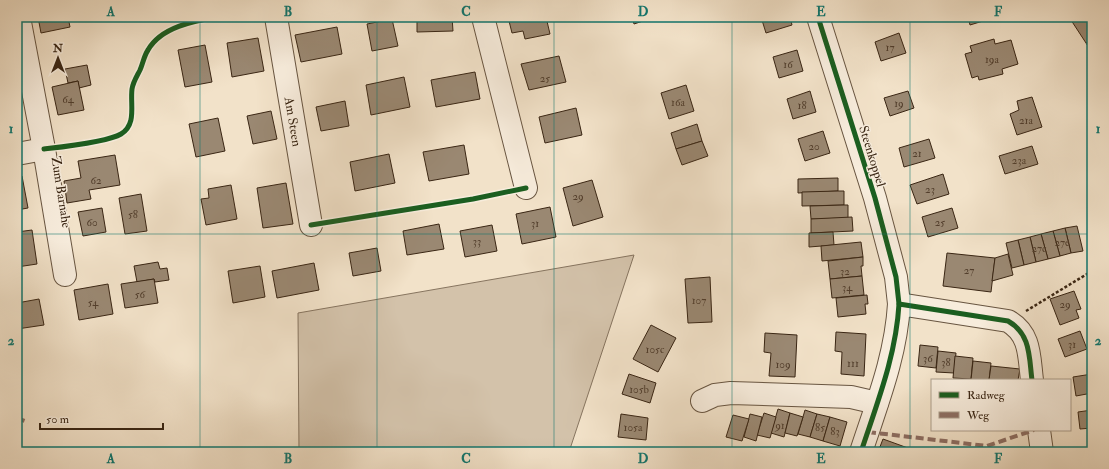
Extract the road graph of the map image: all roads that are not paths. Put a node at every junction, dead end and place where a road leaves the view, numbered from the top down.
1 (19, 17) edge
2 (276, 17) edge
3 (483, 17) edge
4 (818, 17) edge
5 (44, 149) junction
6 (17, 154) edge
7 (526, 188) dead end
8 (311, 225) dead end
9 (64, 275) dead end
10 (899, 304) junction
11 (1032, 379) edge
12 (702, 401) dead end
13 (877, 403) junction
14 (1039, 431) edge
15 (861, 452) edge
16 (1042, 452) edge

1 - 5 street, Zum Barnahe
2 - 8 street, Am Steen
3 - 7 street
4 - 10 street, Steenkoppel
5 - 6 street, Zum Barnahe
5 - 9 street, Zum Barnahe
10 - 11 street
10 - 13 street, Steenkoppel
12 - 13 street
13 - 15 street, Steenkoppel
14 - 16 street

